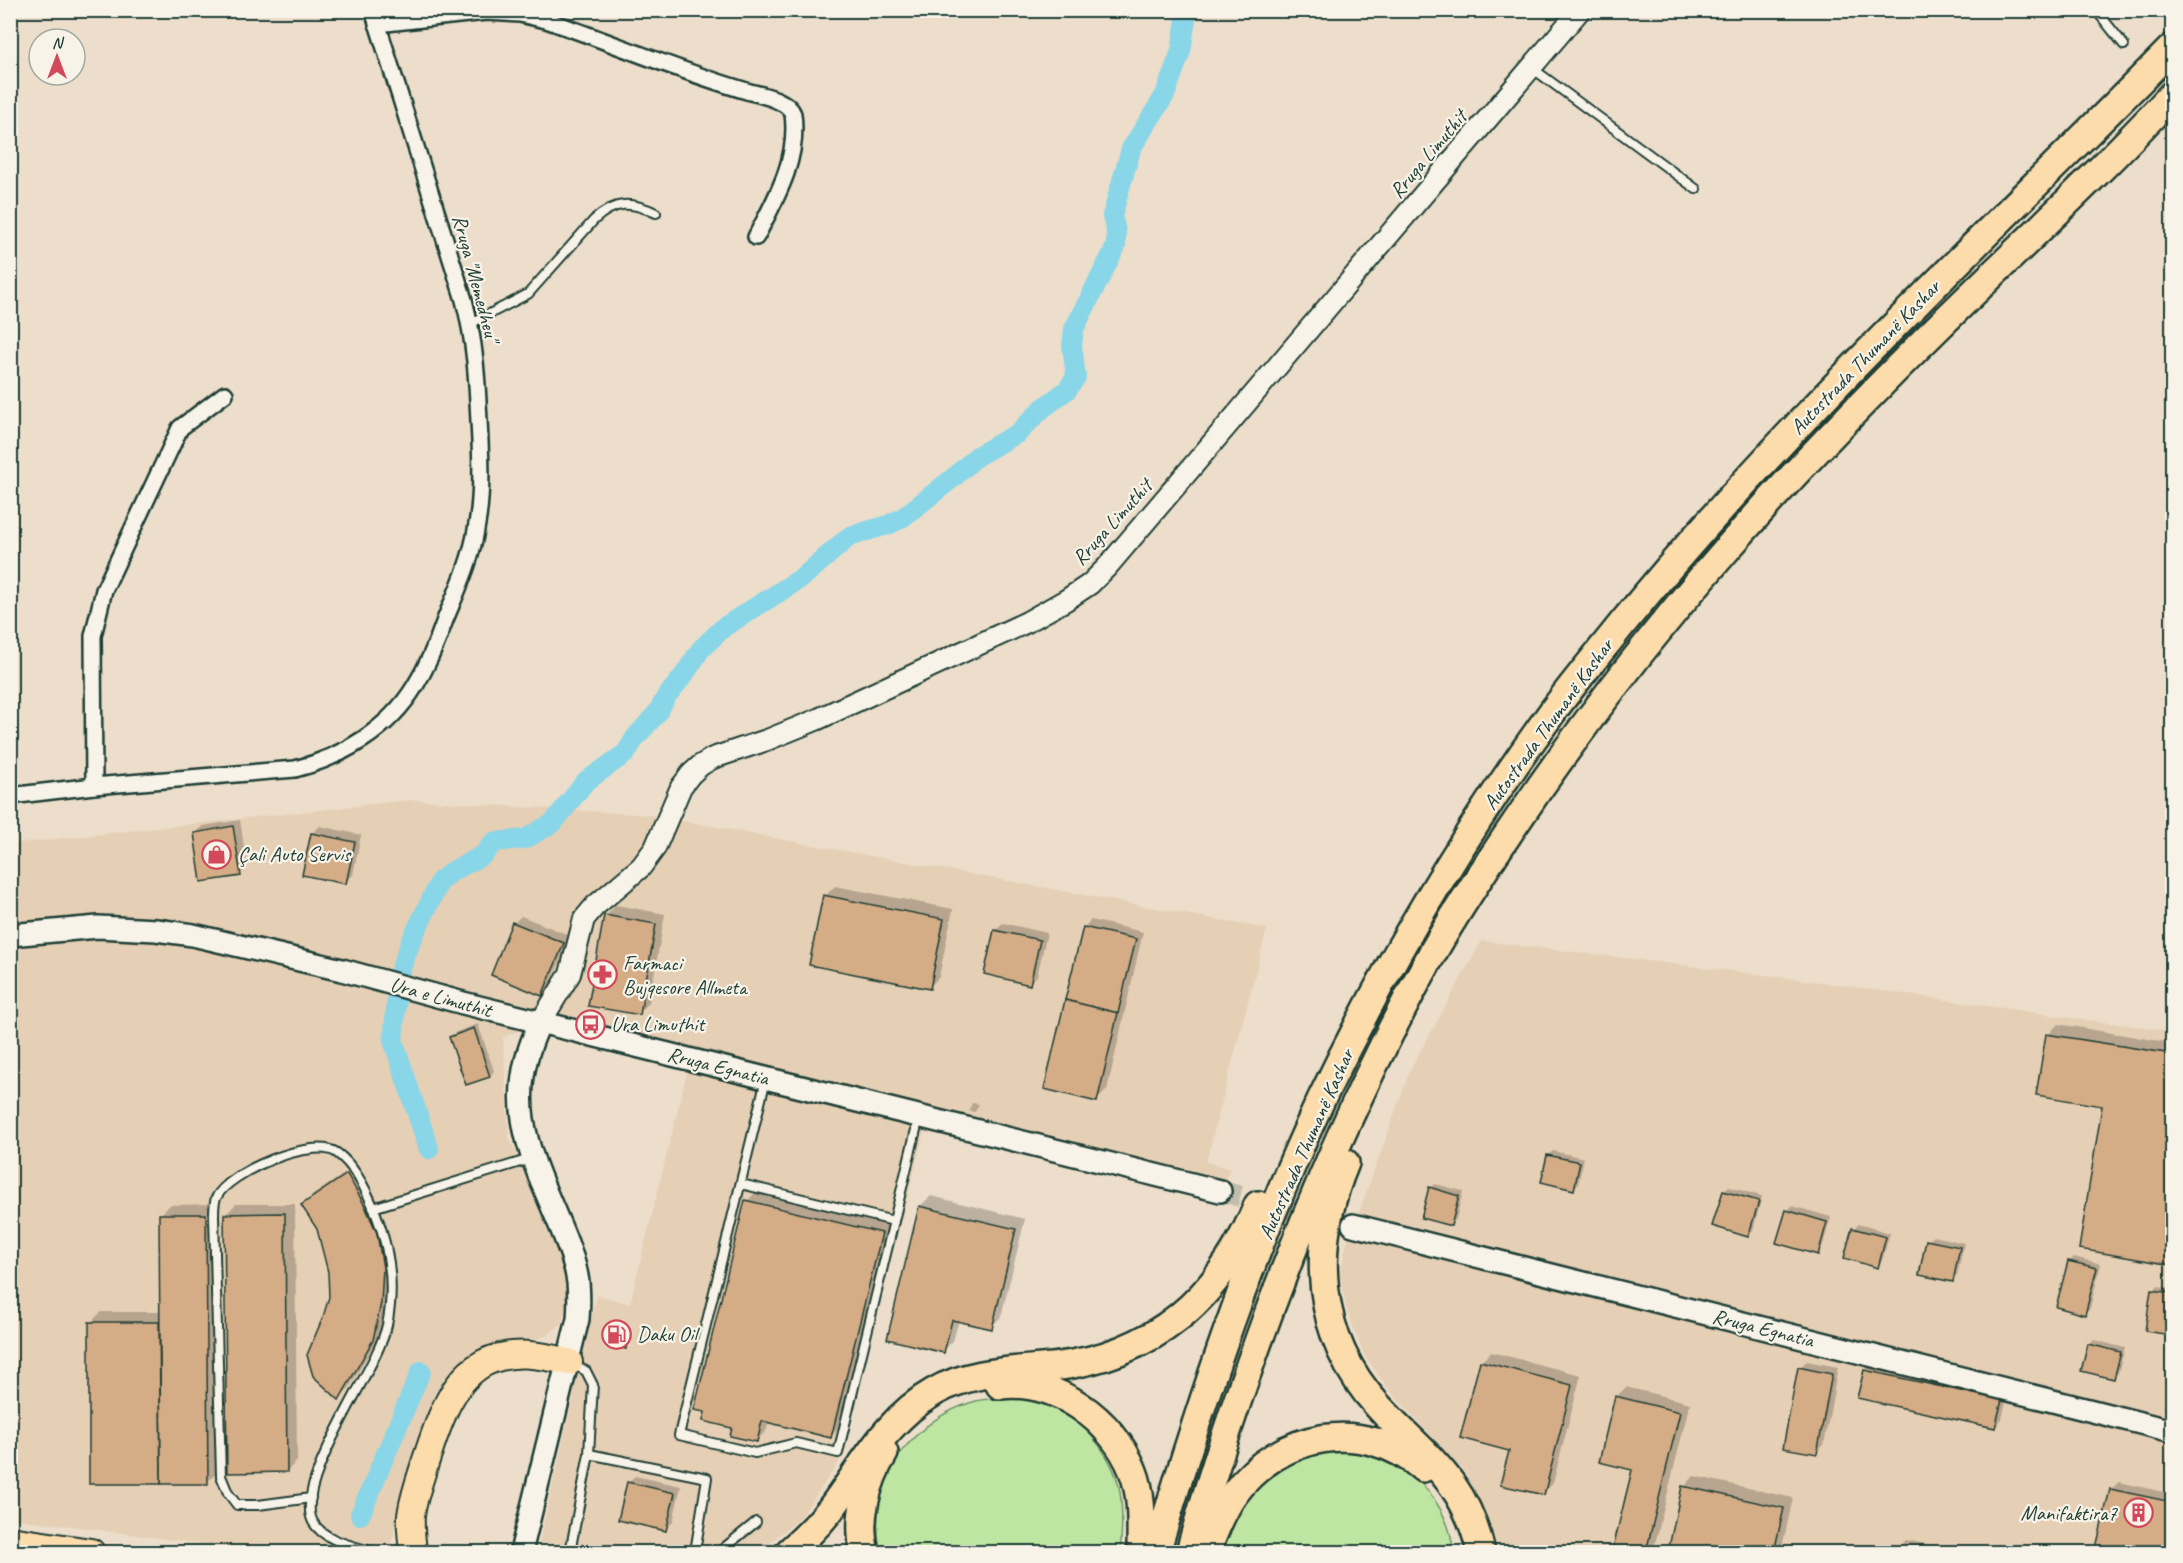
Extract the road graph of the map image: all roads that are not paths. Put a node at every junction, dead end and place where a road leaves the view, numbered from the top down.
1 (1580, 10) edge
2 (2096, 10) edge
3 (375, 17) edge
4 (2124, 45) dead end
5 (2172, 48) edge
6 (1532, 68) junction
7 (2172, 96) edge
8 (1696, 189) dead end
9 (656, 213) dead end
10 (756, 237) dead end
11 (470, 324) junction
12 (225, 394) dead end
13 (94, 786) junction
14 (10, 796) edge
15 (1422, 895) junction
16 (1472, 904) junction
17 (10, 935) edge
18 (540, 1023) junction
19 (766, 1078) junction
20 (920, 1116) junction
21 (532, 1158) junction
22 (741, 1184) junction
23 (1220, 1191) tunnel mouth
24 (373, 1208) junction
25 (894, 1221) junction
26 (1353, 1225) dead end
27 (569, 1362) junction
28 (2172, 1431) edge
29 (589, 1454) junction
30 (311, 1498) junction
31 (756, 1522) dead end
32 (10, 1540) edge
33 (92, 1552) edge
34 (373, 1552) edge
35 (413, 1552) edge
36 (521, 1552) edge
37 (570, 1552) edge
38 (695, 1552) edge
39 (719, 1552) edge
40 (789, 1552) edge
41 (864, 1552) edge
42 (1141, 1552) edge
43 (1156, 1552) edge
44 (1190, 1552) edge
45 (1206, 1552) edge
46 (1468, 1552) edge
47 (1481, 1552) edge

1 - 6 street, Rruga Limuthit
2 - 4 lane
3 - 10 street
3 - 11 street, Rruga "Memedheu"
5 - 15 highway, Autostrada Thumanë Kashar
6 - 8 lane
6 - 18 street, Rruga Limuthit
7 - 16 highway, Autostrada Thumanë Kashar
9 - 11 lane
11 - 13 street, Rruga "Memedheu"
12 - 13 street
13 - 14 street, Rruga "Memedheu"
15 - 40 highway
15 - 43 highway, Autostrada Thumanë Kashar
16 - 44 highway, Autostrada Thumanë Kashar
16 - 47 highway
17 - 18 main road, Ura e Limuthit
18 - 19 main road, Rruga Egnatia
18 - 21 main road
19 - 20 main road, Rruga Egnatia
19 - 22 lane
20 - 23 main road, Rruga Egnatia
20 - 25 lane
21 - 24 lane
21 - 27 main road
22 - 25 lane
22 - 25 lane
24 - 30 lane
24 - 30 lane
26 - 28 main road, Rruga Egnatia
27 - 29 lane
27 - 35 highway
27 - 36 main road
29 - 37 lane
29 - 38 lane
30 - 34 lane
31 - 39 lane
32 - 33 highway
41 - 42 highway
45 - 46 highway

